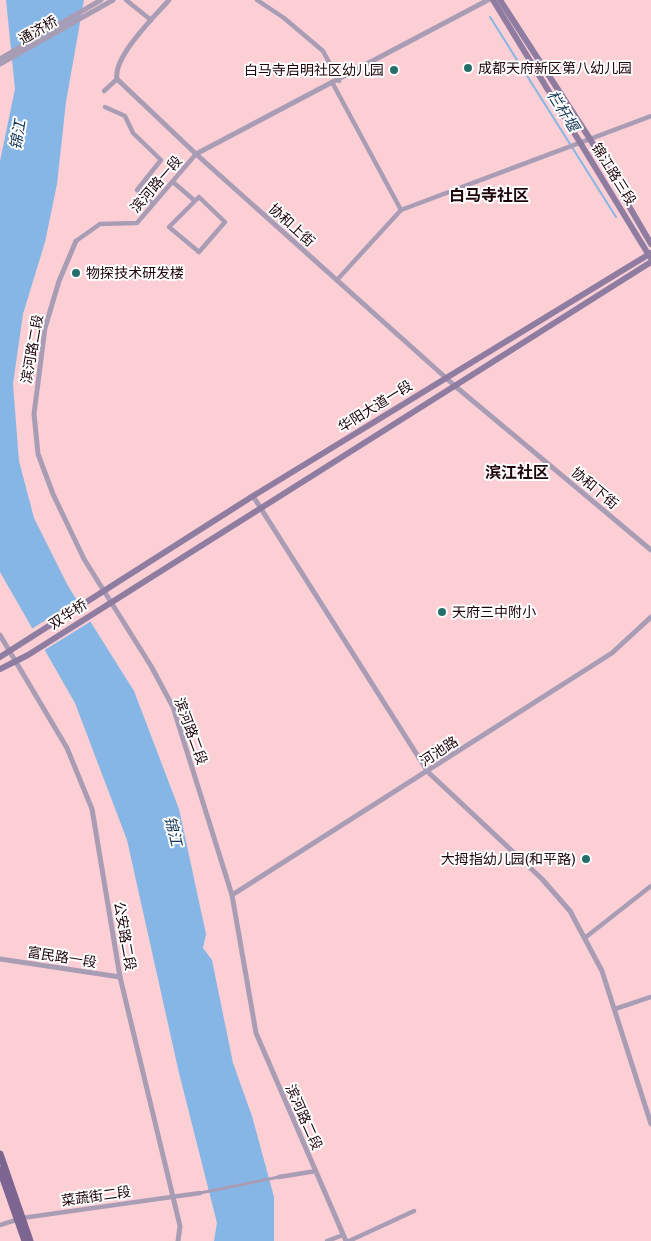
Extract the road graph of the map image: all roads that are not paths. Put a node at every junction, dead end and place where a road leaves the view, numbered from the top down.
1 (101, 0) edge
2 (113, 0) edge
3 (126, 0) edge
4 (164, 0) edge
5 (169, 0) edge
6 (256, 0) edge
7 (488, 0) edge
8 (493, 0) edge
9 (500, 0) edge
10 (158, 10) junction
11 (151, 20) junction
12 (0, 58) edge
13 (0, 64) edge
14 (117, 80) junction
15 (339, 80) junction
16 (333, 84) junction
17 (104, 91) dead end
18 (106, 106) dead end
19 (651, 116) edge
20 (590, 139) junction
21 (574, 145) junction
22 (196, 154) junction
23 (173, 182) junction
24 (194, 201) junction
25 (153, 204) junction
26 (401, 210) junction
27 (76, 241) joint
28 (651, 244) edge
29 (650, 255) edge
30 (651, 262) edge
31 (336, 280) junction
32 (446, 378) junction
33 (455, 386) junction
34 (253, 496) junction
35 (261, 508) junction
36 (651, 550) edge
37 (123, 594) joint
38 (651, 617) edge
39 (0, 635) edge
40 (8, 651) junction
41 (0, 657) edge
42 (14, 662) junction
43 (0, 669) edge
44 (428, 772) junction
45 (651, 886) edge
46 (232, 895) junction
47 (586, 937) junction
48 (0, 958) edge
49 (120, 977) junction
50 (651, 998) edge
51 (615, 1009) junction
52 (651, 1124) edge
53 (0, 1154) edge
54 (0, 1170) edge
55 (316, 1171) junction
56 (279, 1177) joint
57 (200, 1193) joint
58 (173, 1197) junction
59 (414, 1212) dead end
60 (20, 1218) junction
61 (0, 1225) edge
62 (344, 1235) junction
63 (25, 1241) edge
64 (30, 1241) edge
65 (178, 1241) edge
66 (327, 1241) edge
67 (348, 1241) edge

1 - 12 street, 通济桥
2 - 13 street, 通济桥
3 - 11 street
4 - 10 street
5 - 10 street
6 - 15 street
7 - 15 street
8 - 21 main road, 锦江路三段
9 - 20 main road, 锦江路三段
10 - 11 street
11 - 14 street
14 - 17 street
14 - 22 street, 协和上街
15 - 16 street
16 - 22 street
16 - 26 street
18 - 25 street
19 - 20 street
20 - 21 street
20 - 28 main road, 锦江路三段
21 - 26 street
21 - 29 main road, 锦江路三段
22 - 23 street, 滨河路一段
22 - 31 street, 协和上街
23 - 24 street
23 - 25 street, 滨河路一段
24 - 24 street
25 - 27 street, 滨河路一段
26 - 31 street
27 - 46 street, 滨河路二段
29 - 32 main road, 华阳大道一段
30 - 33 main road, 华阳大道一段
31 - 32 street, 协和上街
32 - 33 street, 协和上街
32 - 34 main road, 华阳大道一段
33 - 35 main road, 华阳大道一段
33 - 36 street, 协和下街
34 - 35 street
34 - 40 main road, 华阳大道一段
35 - 37 main road, 华阳大道一段
35 - 44 street
37 - 42 main road, 双华桥
38 - 44 street, 河池路
39 - 40 street, 公安路二段
40 - 41 main road, 华阳大道一段
40 - 42 street, 公安路二段
42 - 43 main road, 双华桥
42 - 49 street, 公安路二段
44 - 46 street, 河池路
44 - 47 street
45 - 47 street
46 - 55 street, 滨河路二段
47 - 51 street
48 - 49 street, 富民路一段
49 - 58 street, 公安路二段
50 - 51 street
51 - 52 street
53 - 60 main road
54 - 60 main road
55 - 56 street
55 - 62 street, 滨河路二段
56 - 57 street
57 - 58 street, 菜蔬街二段
58 - 60 street, 菜蔬街二段
58 - 65 street, 公安路二段
59 - 67 street
60 - 61 street, 菜蔬街二段
60 - 63 main road
60 - 64 main road
62 - 66 street
62 - 67 street, 滨河路二段

